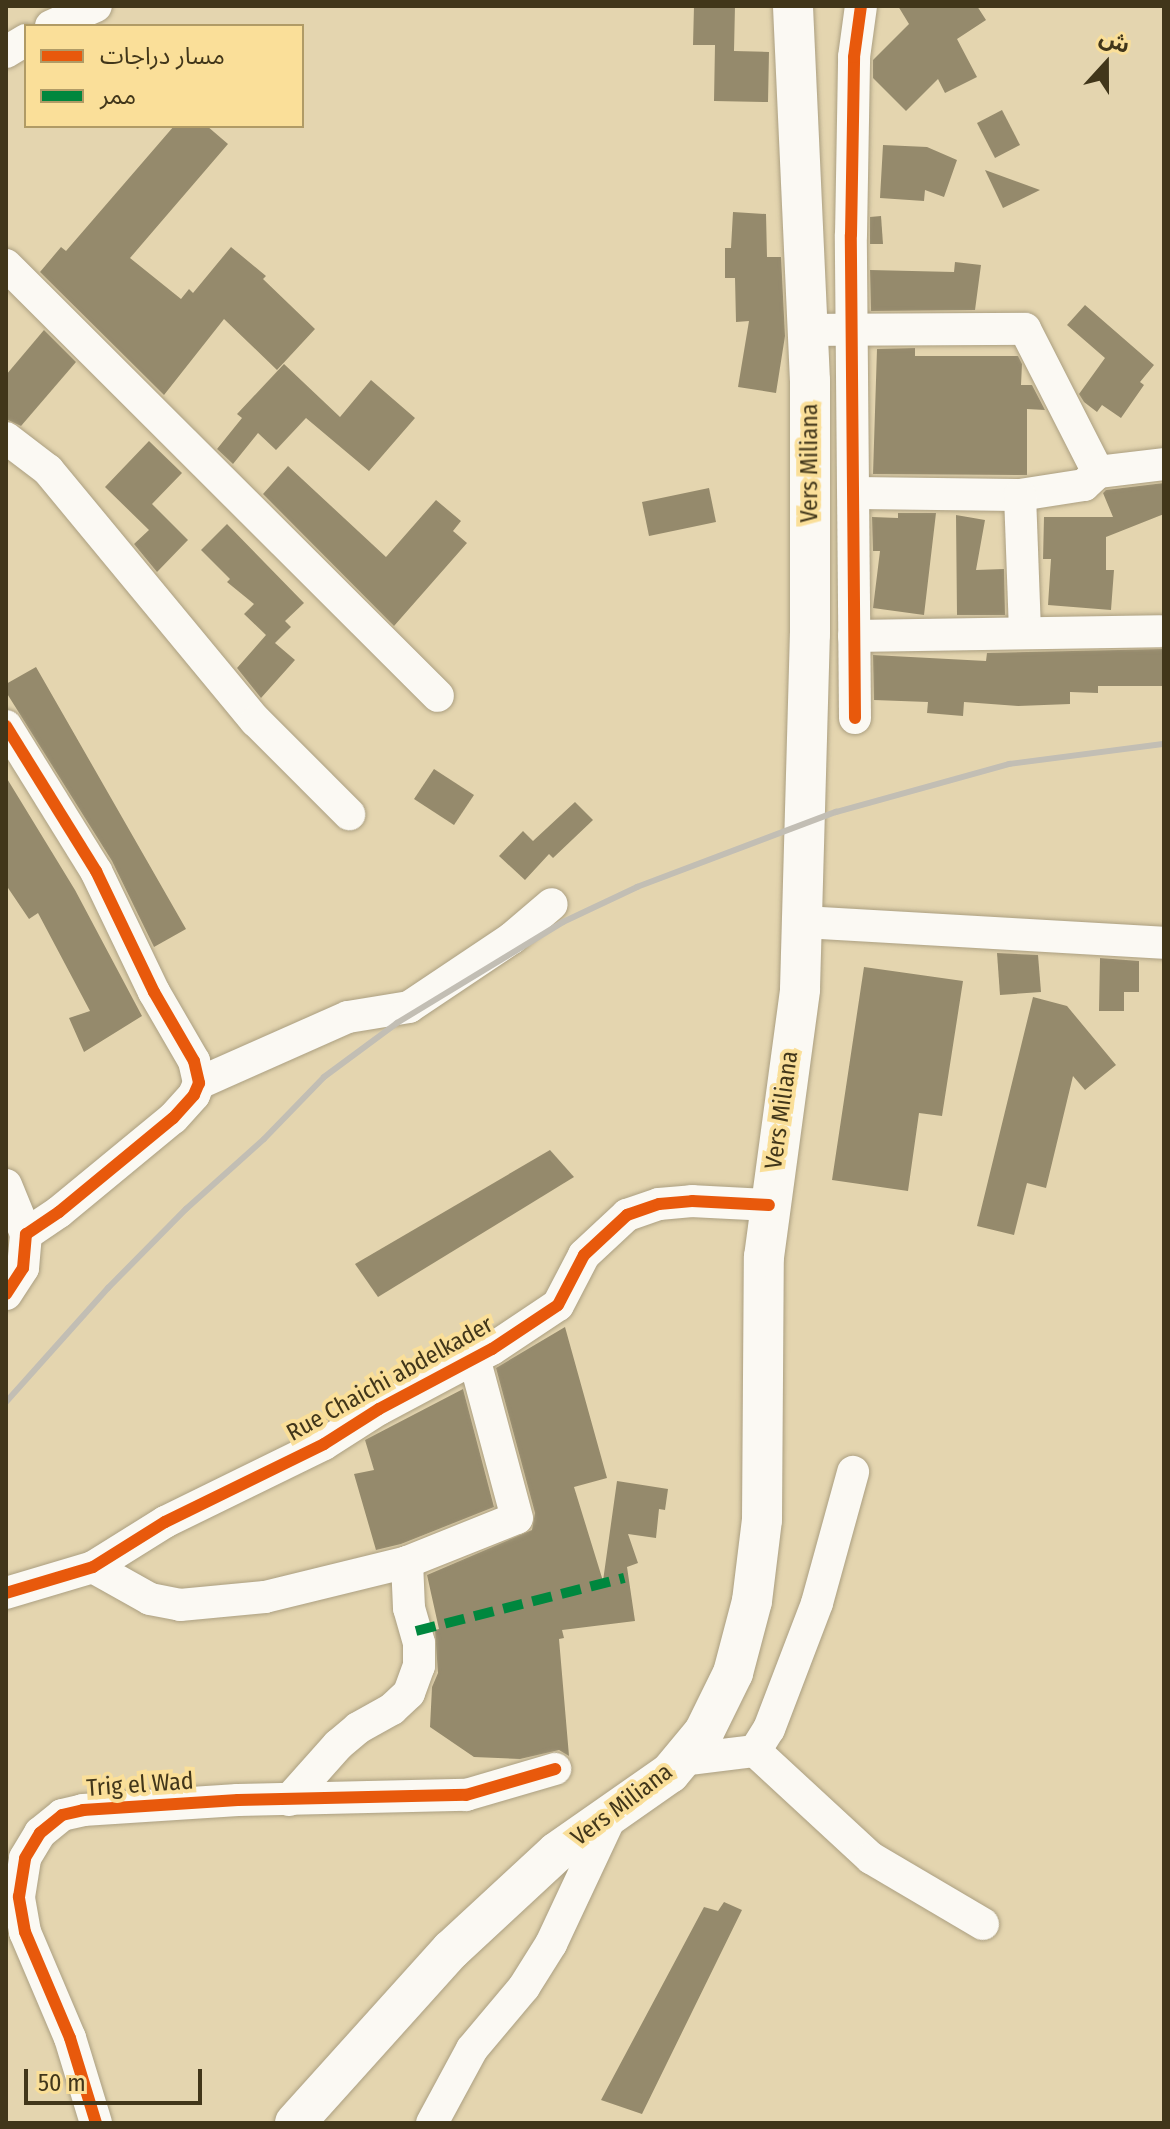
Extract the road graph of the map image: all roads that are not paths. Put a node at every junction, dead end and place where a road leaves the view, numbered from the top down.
1 (96, 6) edge
2 (793, 6) edge
3 (861, 6) edge
4 (56, 24) edge
5 (24, 41) edge
6 (6, 52) edge
7 (6, 265) edge
8 (808, 330) junction
9 (852, 332) junction
10 (6, 438) edge
11 (1164, 464) edge
12 (1098, 472) junction
13 (854, 493) junction
14 (1020, 495) junction
15 (1160, 631) dead end
16 (1025, 633) junction
17 (854, 636) junction
18 (438, 696) dead end
19 (855, 718) dead end
20 (6, 726) edge
21 (349, 814) dead end
22 (552, 904) dead end
23 (802, 922) junction
24 (1164, 943) edge
25 (199, 1083) junction
26 (6, 1185) edge
27 (769, 1205) junction
28 (26, 1234) junction
29 (6, 1294) edge
30 (474, 1358) junction
31 (853, 1472) dead end
32 (407, 1562) junction
33 (93, 1567) junction
34 (6, 1593) edge
35 (755, 1751) junction
36 (681, 1760) junction
37 (555, 1769) dead end
38 (289, 1800) junction
39 (612, 1814) junction
40 (983, 1924) dead end
41 (96, 2123) edge
42 (295, 2123) edge
43 (432, 2123) edge

1 - 4 street
2 - 8 main road, Vers Miliana
3 - 9 street
5 - 6 street
7 - 18 street
8 - 9 street
8 - 23 main road, Vers Miliana
9 - 12 street
9 - 13 street
10 - 21 street
11 - 12 street
12 - 14 street
13 - 14 street
13 - 17 street
14 - 16 street
15 - 16 street
16 - 17 street
17 - 19 street
20 - 25 street
22 - 25 street
23 - 24 street
23 - 27 main road, Vers Miliana
25 - 28 street
26 - 28 street
27 - 30 street, Rue Chaichi abdelkader
27 - 36 main road, Vers Miliana
28 - 29 street
30 - 32 street
30 - 33 street, Rue Chaichi abdelkader
31 - 35 street
32 - 33 street
32 - 38 street
33 - 34 street, Rue Chaichi abdelkader
35 - 36 street
35 - 40 street
36 - 39 main road, Vers Miliana
37 - 38 street, Trig el Wad
38 - 41 street, Trig el Wad
39 - 42 main road, Vers Miliana
39 - 43 street

